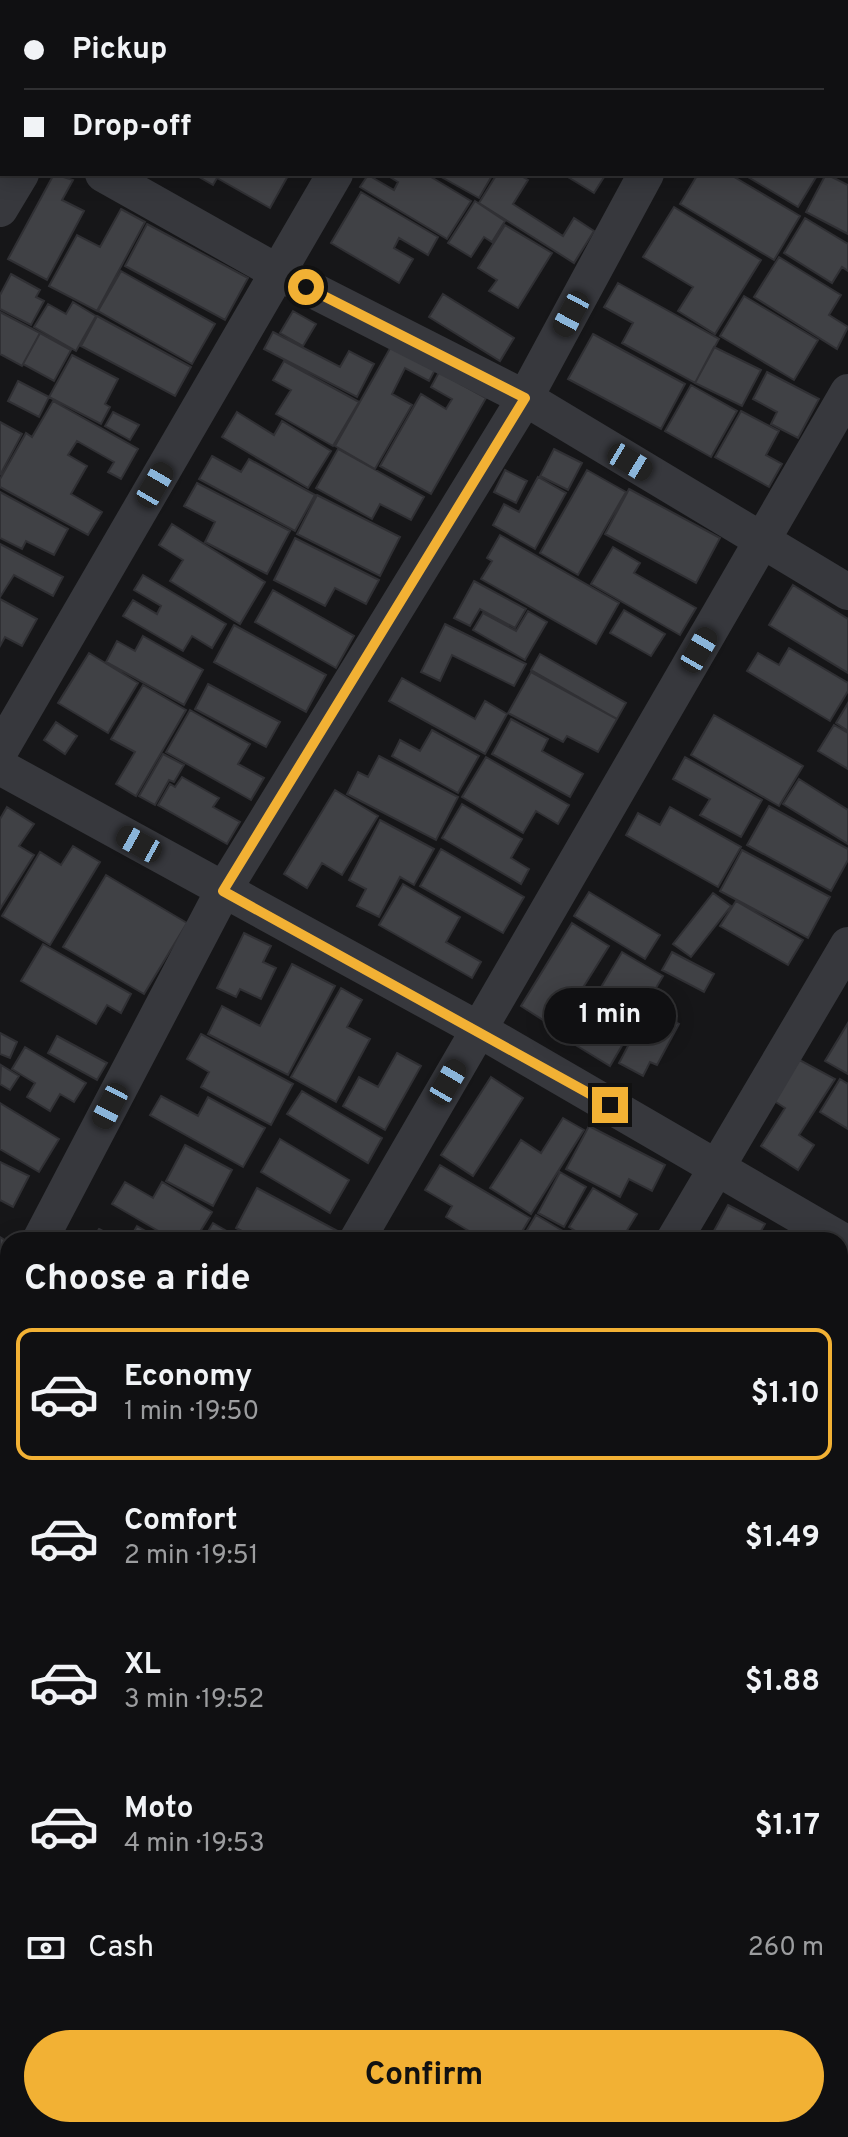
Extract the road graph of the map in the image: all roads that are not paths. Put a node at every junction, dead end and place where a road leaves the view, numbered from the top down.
1 (20, 176) edge
2 (107, 176) edge
3 (334, 176) edge
4 (645, 176) edge
5 (0, 209) edge
6 (279, 273) junction
7 (848, 392) edge
8 (525, 398) junction
9 (762, 542) junction
10 (848, 592) edge
11 (0, 751) edge
12 (0, 767) edge
13 (223, 891) junction
14 (848, 945) edge
15 (478, 1029) junction
16 (715, 1165) junction
17 (44, 1232) edge
18 (362, 1232) edge
19 (678, 1232) edge
20 (828, 1232) edge

1 - 5 street
2 - 6 street
3 - 6 street
4 - 8 street
6 - 8 street
6 - 11 street
7 - 9 street
8 - 9 street
8 - 13 street
9 - 10 street
9 - 15 street
12 - 13 street
13 - 15 street
13 - 17 street
14 - 16 street
15 - 16 street
15 - 18 street
16 - 19 street
16 - 20 street

